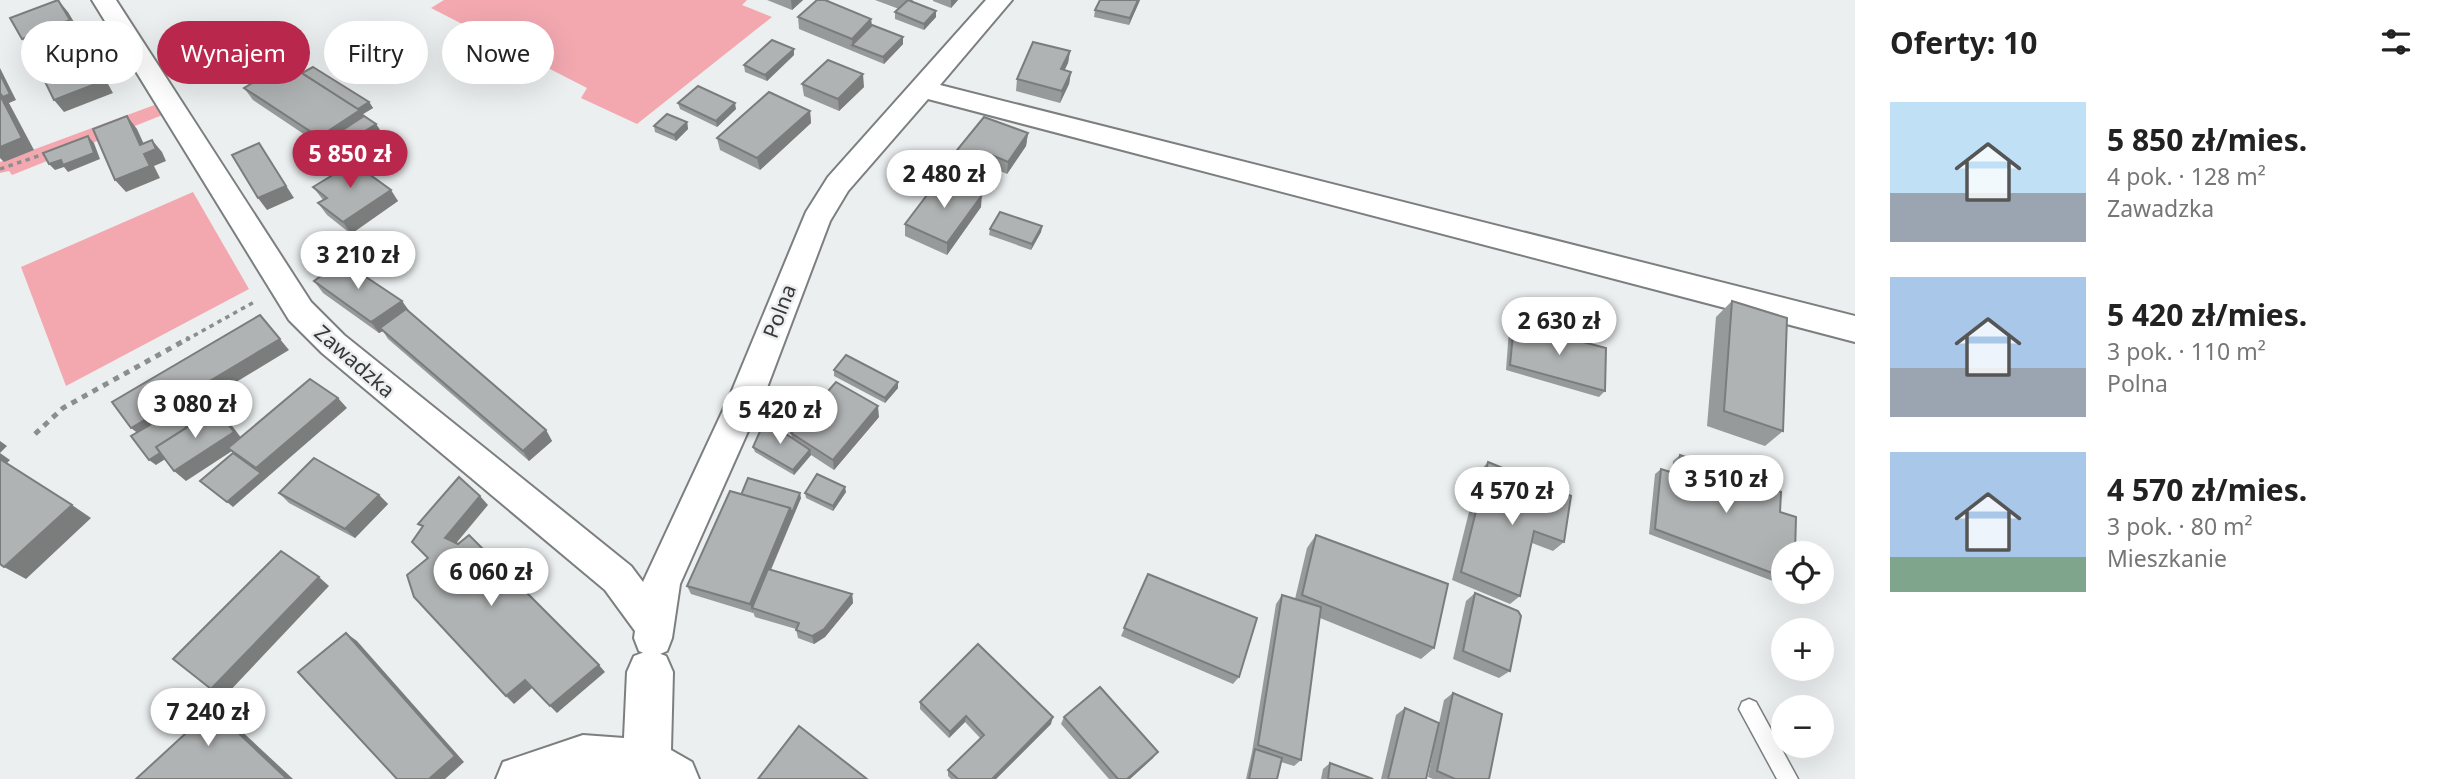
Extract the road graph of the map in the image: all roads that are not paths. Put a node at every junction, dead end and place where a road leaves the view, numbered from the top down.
1 (104, 0) edge
2 (1000, 0) edge
3 (922, 89) junction
4 (1855, 329) edge
5 (654, 626) junction
6 (650, 672) joint
7 (1749, 709) dead end
8 (661, 771) edge
9 (520, 779) edge
10 (1788, 779) edge

1 - 5 street, Zawadzka
2 - 3 street, Polna
3 - 4 street
3 - 5 street, Polna
5 - 6 street, Polna
6 - 8 street
7 - 10 lane
8 - 9 street

